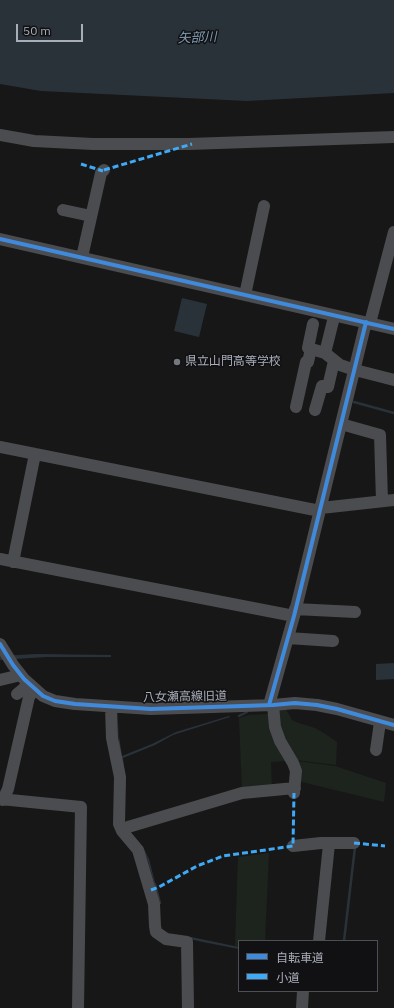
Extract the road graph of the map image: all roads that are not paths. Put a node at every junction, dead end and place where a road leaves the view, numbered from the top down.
1 (0, 135) edge
2 (394, 137) edge
3 (104, 170) dead end
4 (264, 206) dead end
5 (63, 210) dead end
6 (91, 216) junction
7 (394, 232) edge
8 (0, 239) edge
9 (82, 258) junction
10 (245, 294) junction
11 (333, 321) dead end
12 (368, 323) junction
13 (313, 324) dead end
14 (394, 329) edge
15 (311, 349) junction
16 (330, 357) junction
17 (355, 370) junction
18 (394, 380) edge
19 (296, 407) dead end
20 (315, 410) dead end
21 (341, 424) junction
22 (0, 447) edge
23 (35, 454) junction
24 (394, 500) edge
25 (382, 501) junction
26 (321, 509) junction
27 (0, 559) edge
28 (13, 562) junction
29 (355, 612) dead end
30 (294, 613) junction
31 (288, 638) junction
32 (333, 641) dead end
33 (0, 644) edge
34 (21, 675) junction
35 (0, 680) edge
36 (32, 686) junction
37 (17, 694) dead end
38 (271, 705) junction
39 (111, 707) junction
40 (380, 722) junction
41 (394, 725) edge
42 (376, 750) dead end
43 (2, 800) edge
44 (128, 827) dead end
45 (354, 843) dead end
46 (329, 844) junction
47 (293, 846) dead end
48 (319, 940) edge
49 (303, 992) edge
50 (78, 1008) edge
51 (188, 1008) edge
52 (302, 1008) edge

1 - 2 street
3 - 6 street
4 - 10 street
5 - 6 street
6 - 9 street
7 - 12 street
8 - 9 street
9 - 10 street
10 - 12 street
11 - 16 street
12 - 14 street
12 - 17 street
13 - 15 street
15 - 16 street
15 - 19 street
16 - 17 street
16 - 20 street
17 - 18 street
17 - 21 street
21 - 25 street
21 - 26 street
22 - 23 street
23 - 26 street
23 - 28 street
24 - 25 street
25 - 26 street
26 - 30 street
27 - 28 street
28 - 30 street
29 - 30 street
30 - 31 street
31 - 32 street
31 - 38 street
33 - 34 street, 八女瀬高線旧道
34 - 35 street
34 - 36 street, 八女瀬高線旧道
36 - 37 street
36 - 39 street, 八女瀬高線旧道
36 - 43 street
38 - 39 street, 八女瀬高線旧道
38 - 40 street, 八女瀬高線旧道
38 - 44 street
39 - 51 street
40 - 41 street, 八女瀬高線旧道
40 - 42 street
43 - 50 street
45 - 46 street
46 - 47 street
46 - 48 street
49 - 52 street

